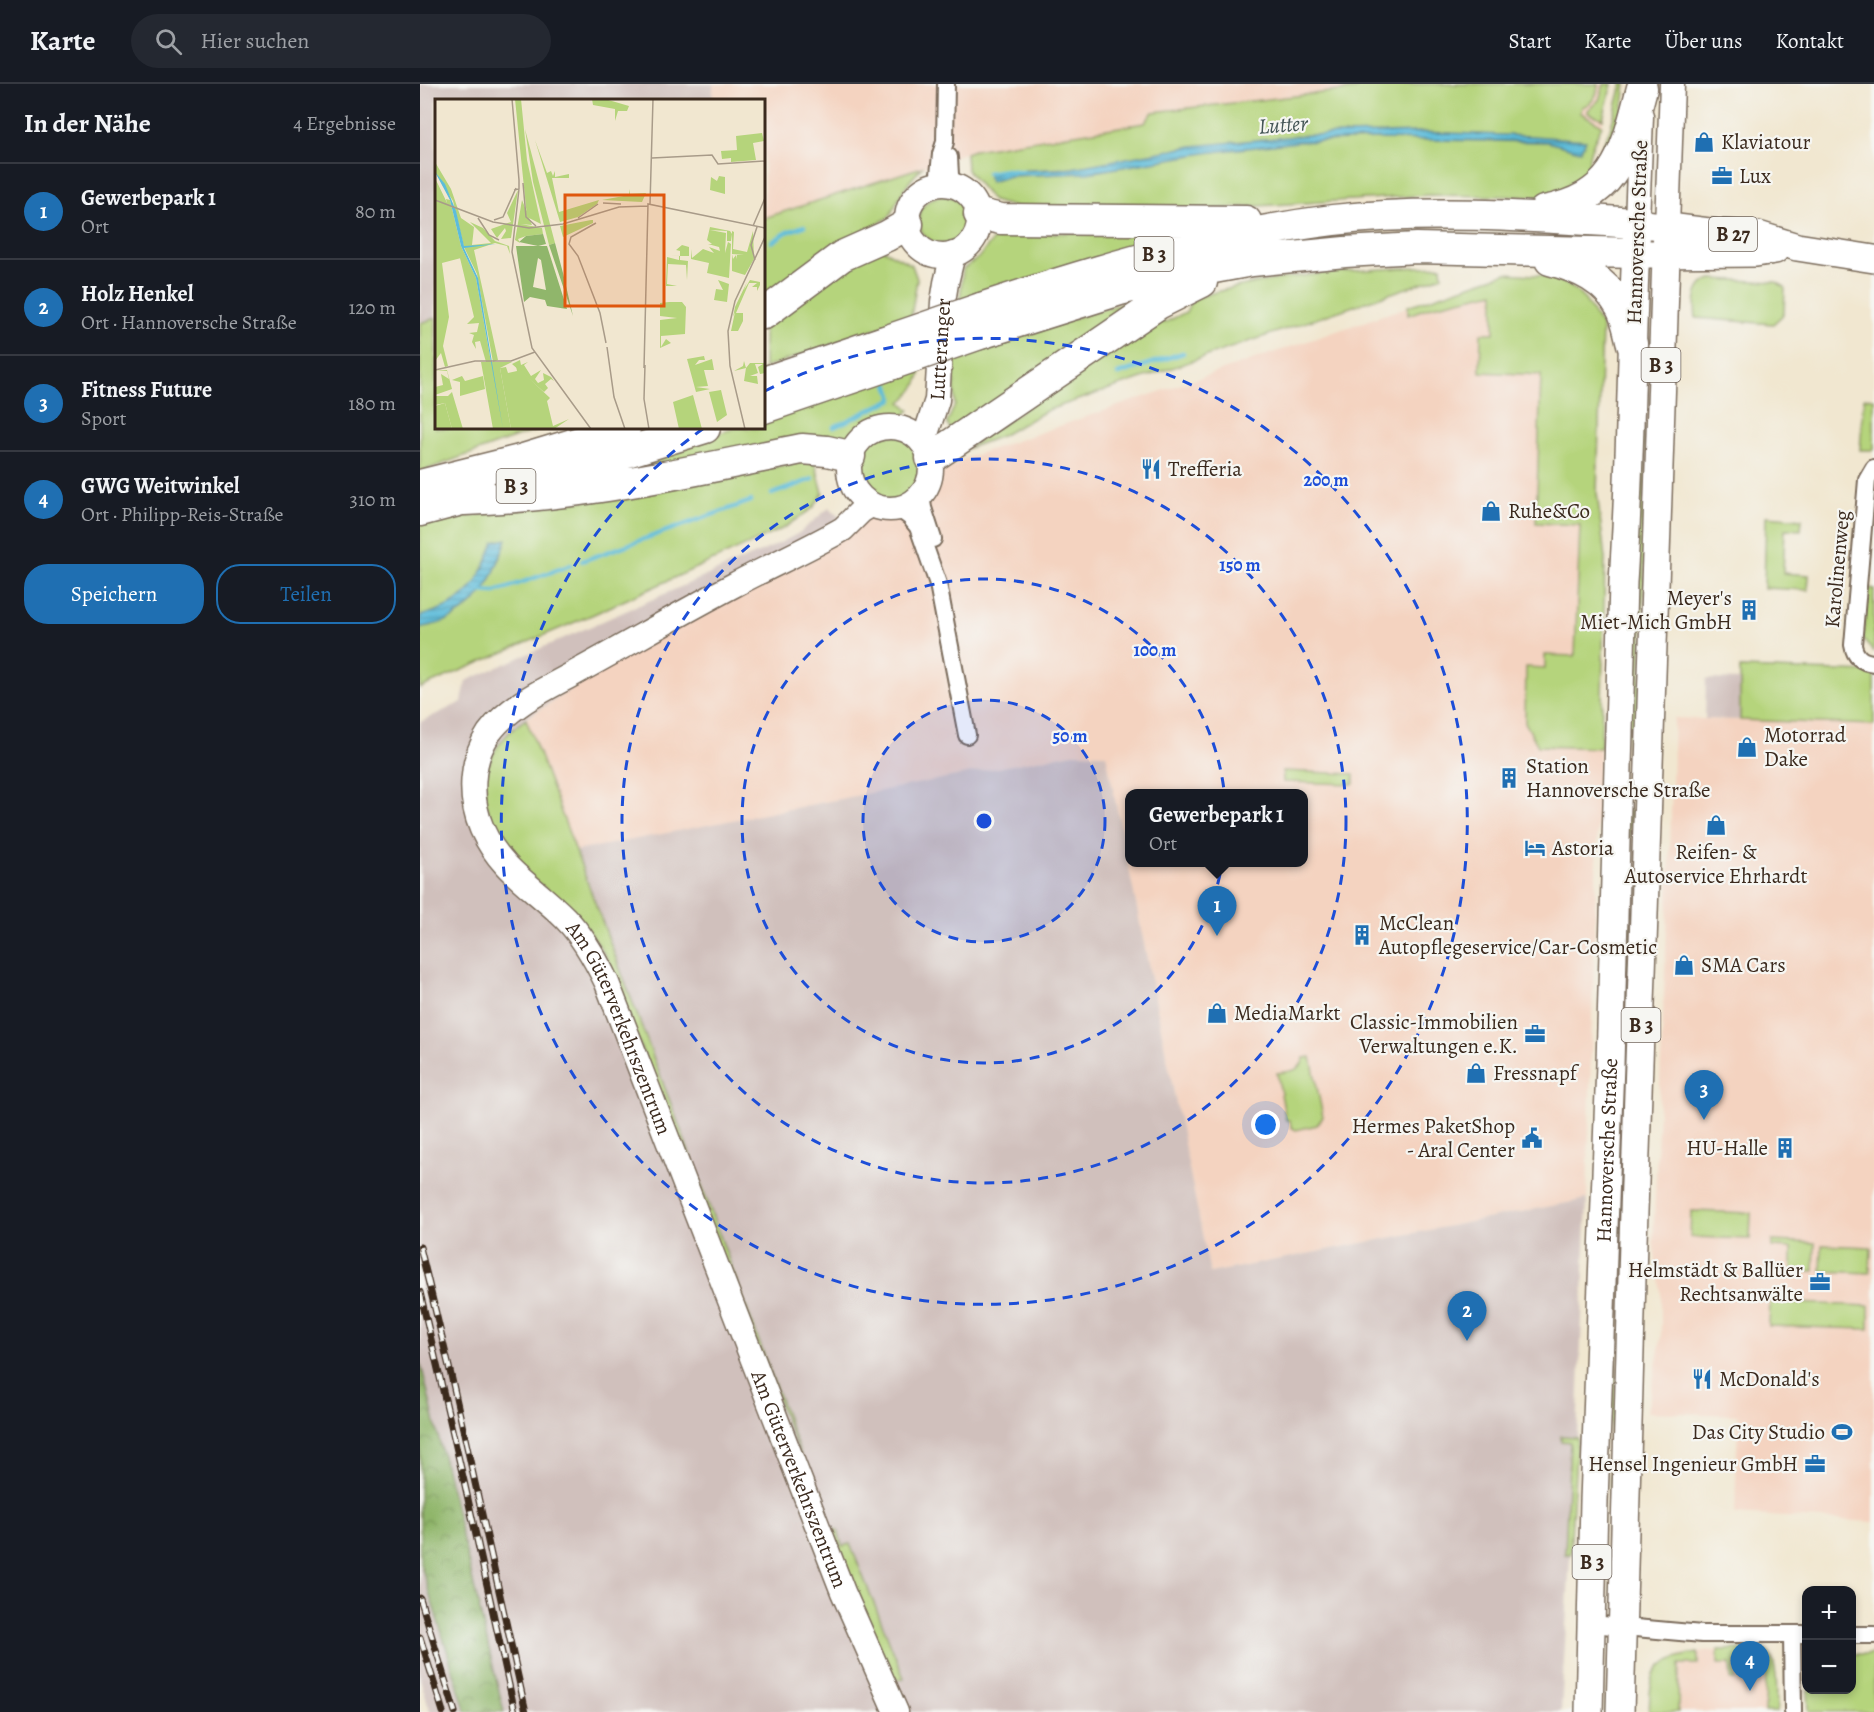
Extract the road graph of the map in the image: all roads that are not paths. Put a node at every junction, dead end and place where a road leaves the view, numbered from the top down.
1 (946, 84) edge
2 (1672, 84) edge
3 (1642, 86) edge
4 (945, 185) junction
5 (979, 214) junction
6 (1515, 217) junction
7 (1333, 220) junction
8 (1637, 223) junction
9 (908, 224) junction
10 (1667, 227) junction
11 (1797, 248) junction
12 (1515, 250) junction
13 (1636, 253) junction
14 (943, 254) junction
15 (1666, 254) junction
16 (1874, 259) edge
17 (1252, 261) junction
18 (765, 313) edge
19 (981, 321) junction
20 (1632, 344) junction
21 (889, 352) junction
22 (765, 382) edge
23 (765, 408) edge
24 (644, 429) edge
25 (702, 429) edge
26 (904, 429) junction
27 (611, 430) edge
28 (927, 450) junction
29 (850, 456) junction
30 (1874, 468) edge
31 (568, 471) junction
32 (420, 485) edge
33 (921, 495) junction
34 (863, 498) junction
35 (464, 500) junction
36 (899, 509) junction
37 (420, 511) edge
38 (938, 584) junction
39 (1874, 663) edge
40 (967, 735) dead end
41 (1591, 1628) junction
42 (1622, 1631) junction
43 (1799, 1634) edge
44 (1856, 1635) edge
45 (1874, 1635) edge
46 (896, 1712) edge
47 (1589, 1712) edge
48 (1620, 1712) edge
49 (1793, 1712) edge

1 - 4 street
2 - 10 street, Hannoversche Straße
3 - 6 highway
3 - 8 street, Hannoversche Straße
4 - 5 street
4 - 9 street
5 - 7 highway
5 - 14 street
6 - 7 highway, B 3
6 - 8 highway, B 3
7 - 19 highway, B 3
8 - 10 main road, B 3
8 - 13 main road, Hannoversche Straße
9 - 14 street
9 - 18 highway
10 - 11 main road, B 27
10 - 15 main road, Hannoversche Straße / B 3
11 - 15 main road, B 27
11 - 16 main road, B 27
12 - 13 highway, B 27
12 - 17 highway, B 3
12 - 20 highway, B 3
13 - 15 main road, B 27
13 - 20 main road, Hannoversche Straße / B 3
14 - 26 street, Lutteranger
14 - 28 street, Lutteranger
15 - 42 main road, Hannoversche Straße / B 3
17 - 19 highway, B 3
17 - 28 highway
19 - 21 highway, B 3, bridge
20 - 41 main road, Hannoversche Straße / B 3
21 - 22 highway, B 3
21 - 23 highway, B 3
24 - 31 highway, B 3
25 - 31 highway, B 3
26 - 28 street
26 - 29 street
27 - 32 highway, B 3
28 - 33 street, Lutteranger
29 - 34 street
29 - 35 highway
30 - 39 street, Karolinenweg
31 - 35 highway, B 3
33 - 36 street
33 - 38 street
34 - 36 street
34 - 46 street, Am Güterverkehrszentrum
35 - 37 highway, B 3
36 - 38 street
38 - 40 street
41 - 42 street
41 - 47 main road, Hannoversche Straße / B 3
42 - 43 street
42 - 48 main road, Hannoversche Straße / B 3
43 - 49 street
44 - 45 street

